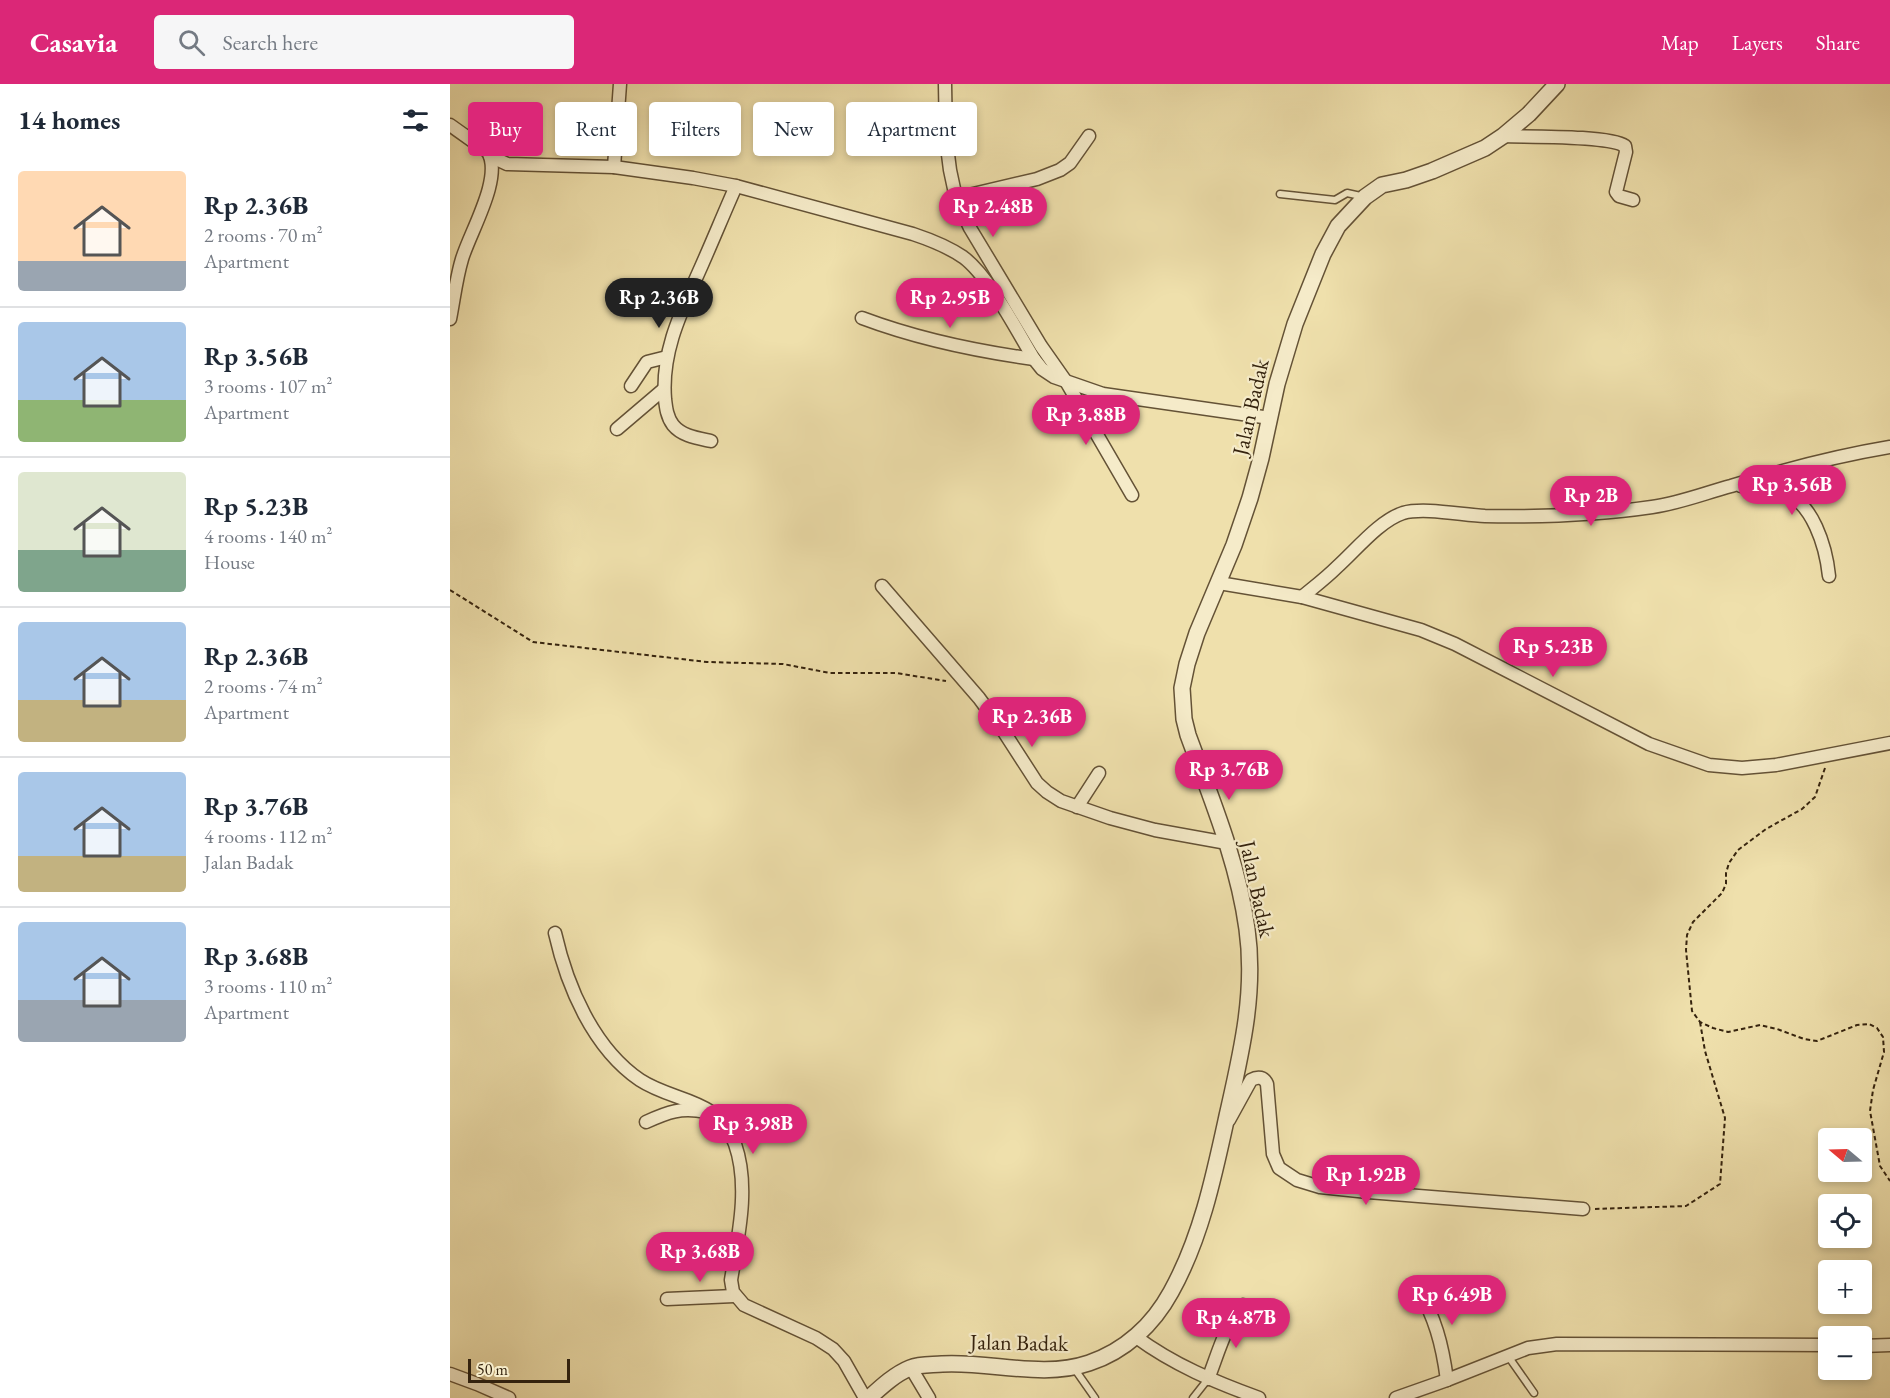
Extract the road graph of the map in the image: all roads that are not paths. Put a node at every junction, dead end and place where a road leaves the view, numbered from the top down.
1 (620, 84) edge
2 (945, 84) edge
3 (1557, 84) edge
4 (450, 125) edge
5 (1089, 136) dead end
6 (1503, 136) junction
7 (468, 137) edge
8 (490, 156) joint
9 (507, 164) junction
10 (614, 167) junction
11 (492, 171) junction
12 (736, 186) junction
13 (1280, 194) dead end
14 (1365, 197) junction
15 (956, 198) junction
16 (1633, 200) dead end
17 (663, 287) dead end
18 (683, 307) junction
19 (862, 318) dead end
20 (450, 319) edge
21 (667, 357) junction
22 (1034, 359) junction
23 (1067, 382) junction
24 (631, 386) dead end
25 (664, 389) junction
26 (1270, 418) junction
27 (617, 429) dead end
28 (711, 441) dead end
29 (1890, 447) edge
30 (1730, 486) junction
31 (1132, 495) dead end
32 (1829, 576) dead end
33 (1219, 583) junction
34 (882, 586) dead end
35 (1302, 597) junction
36 (1890, 742) edge
37 (1099, 772) dead end
38 (1077, 807) junction
39 (1227, 843) junction
40 (555, 933) dead end
41 (714, 1113) junction
42 (646, 1122) dead end
43 (1224, 1129) junction
44 (1583, 1209) road end
45 (1417, 1285) dead end
46 (734, 1296) junction
47 (667, 1299) dead end
48 (1243, 1305) dead end
49 (1136, 1337) junction
50 (1818, 1345) edge
51 (1890, 1345) edge
52 (1872, 1346) edge
53 (1507, 1356) junction
54 (911, 1368) junction
55 (1073, 1368) junction
56 (450, 1374) edge
57 (1209, 1379) junction
58 (1448, 1380) junction
59 (1534, 1393) dead end
60 (509, 1398) edge
61 (867, 1398) edge
62 (929, 1398) edge
63 (1095, 1398) edge
64 (1193, 1398) edge
65 (1259, 1398) edge
66 (1396, 1398) edge

1 - 10 street
2 - 15 street
3 - 6 street, Jalan Badak
4 - 7 street
5 - 15 street
6 - 14 street, Jalan Badak
6 - 16 street
8 - 9 street
8 - 11 street
9 - 10 street
9 - 11 street
10 - 12 street
11 - 20 street
12 - 18 street
12 - 22 street
13 - 14 lane
14 - 26 street, Jalan Badak
15 - 23 street
17 - 18 street
18 - 21 street
19 - 22 street
21 - 24 street
21 - 25 street
22 - 23 street
23 - 26 street
23 - 31 street
25 - 27 street
25 - 28 street
26 - 33 street, Jalan Badak
29 - 30 street
30 - 32 street
30 - 35 street
33 - 35 street
33 - 39 street, Jalan Badak
34 - 38 street
35 - 36 street
37 - 38 street
38 - 39 street
39 - 43 street, Jalan Badak
40 - 41 street
41 - 42 street
41 - 46 street
43 - 44 street
43 - 49 street, Jalan Badak
45 - 58 street
46 - 47 street
46 - 61 street
48 - 57 street
49 - 55 street, Jalan Badak
49 - 57 street
50 - 53 street
51 - 52 street
53 - 58 street
53 - 59 lane
54 - 55 street, Jalan Badak
54 - 61 street, Jalan Badak
54 - 62 street
55 - 63 lane
56 - 60 street
57 - 64 lane
57 - 65 street
58 - 66 street

